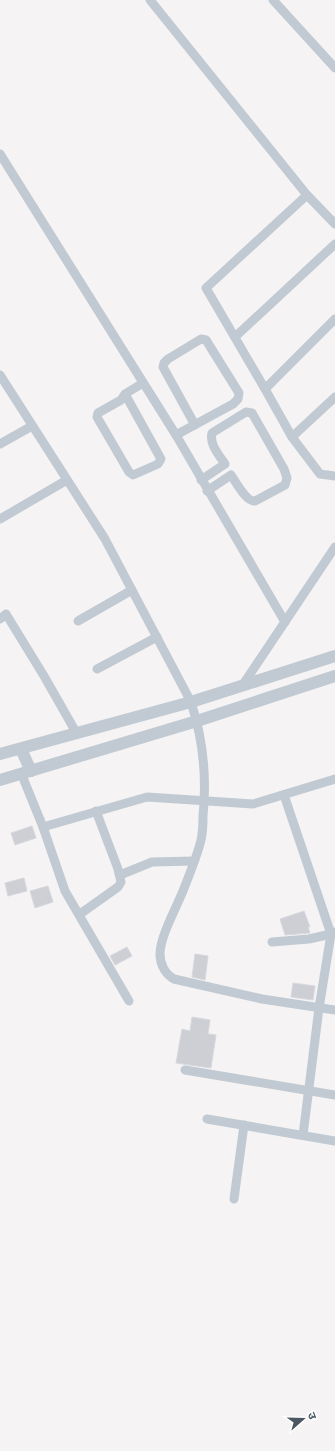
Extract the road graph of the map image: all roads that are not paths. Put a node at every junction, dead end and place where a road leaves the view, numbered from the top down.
1 (150, 0) edge
2 (273, 0) edge
3 (335, 68) edge
4 (0, 154) edge
5 (307, 195) junction
6 (335, 224) edge
7 (335, 244) edge
8 (335, 319) edge
9 (235, 337) junction
10 (0, 375) edge
11 (144, 383) junction
12 (266, 389) junction
13 (125, 394) junction
14 (335, 397) edge
15 (195, 425) junction
16 (32, 426) junction
17 (176, 435) junction
18 (292, 437) junction
19 (0, 444) edge
20 (225, 464) junction
21 (231, 474) junction
22 (335, 476) edge
23 (67, 480) junction
24 (201, 480) junction
25 (207, 491) junction
26 (0, 519) edge
27 (335, 547) edge
28 (132, 590) junction
29 (0, 619) edge
30 (78, 621) dead end
31 (285, 622) junction
32 (157, 637) junction
33 (335, 656) edge
34 (97, 668) dead end
35 (335, 676) edge
36 (242, 686) junction
37 (191, 702) junction
38 (197, 721) junction
39 (77, 734) junction
40 (21, 749) junction
41 (0, 754) edge
42 (26, 772) junction
43 (335, 779) edge
44 (0, 780) edge
45 (284, 795) junction
46 (205, 800) junction
47 (96, 811) junction
48 (43, 827) junction
49 (193, 861) junction
50 (120, 875) junction
51 (80, 914) junction
52 (333, 933) edge
53 (272, 942) dead end
54 (129, 1001) dead end
55 (319, 1008) junction
56 (335, 1010) edge
57 (185, 1070) dead end
58 (308, 1091) junction
59 (335, 1095) edge
60 (207, 1119) dead end
61 (244, 1125) junction
62 (303, 1135) junction
63 (335, 1141) edge
64 (234, 1199) dead end

1 - 5 street
2 - 3 street
4 - 11 street
5 - 6 street
5 - 9 street
7 - 9 street
8 - 12 street
9 - 12 street
10 - 16 street
11 - 13 street
11 - 17 street
12 - 18 street
13 - 13 street
14 - 18 street
15 - 15 street
15 - 17 street
16 - 19 street
16 - 23 street
17 - 24 street
18 - 22 street
20 - 21 street
20 - 21 street
20 - 24 street
21 - 25 street
23 - 26 street
23 - 28 street
24 - 25 street
25 - 31 street
27 - 31 street
28 - 30 street
28 - 32 street
29 - 39 street
31 - 36 street
32 - 34 street
32 - 37 street
33 - 36 street
35 - 38 street
36 - 37 street
37 - 38 street
37 - 39 street
38 - 42 street
38 - 46 street
39 - 40 street
40 - 41 street
40 - 42 street
42 - 44 street
42 - 48 street
43 - 45 street
45 - 46 street
45 - 52 street
46 - 47 street
46 - 49 street
47 - 48 street
47 - 50 street
48 - 51 street
49 - 50 street
49 - 55 street
50 - 51 street
51 - 54 street
52 - 53 street
52 - 55 street
55 - 56 street
55 - 58 street
57 - 58 street
58 - 59 street
58 - 62 street
60 - 61 street
61 - 62 street
61 - 64 street
62 - 63 street

